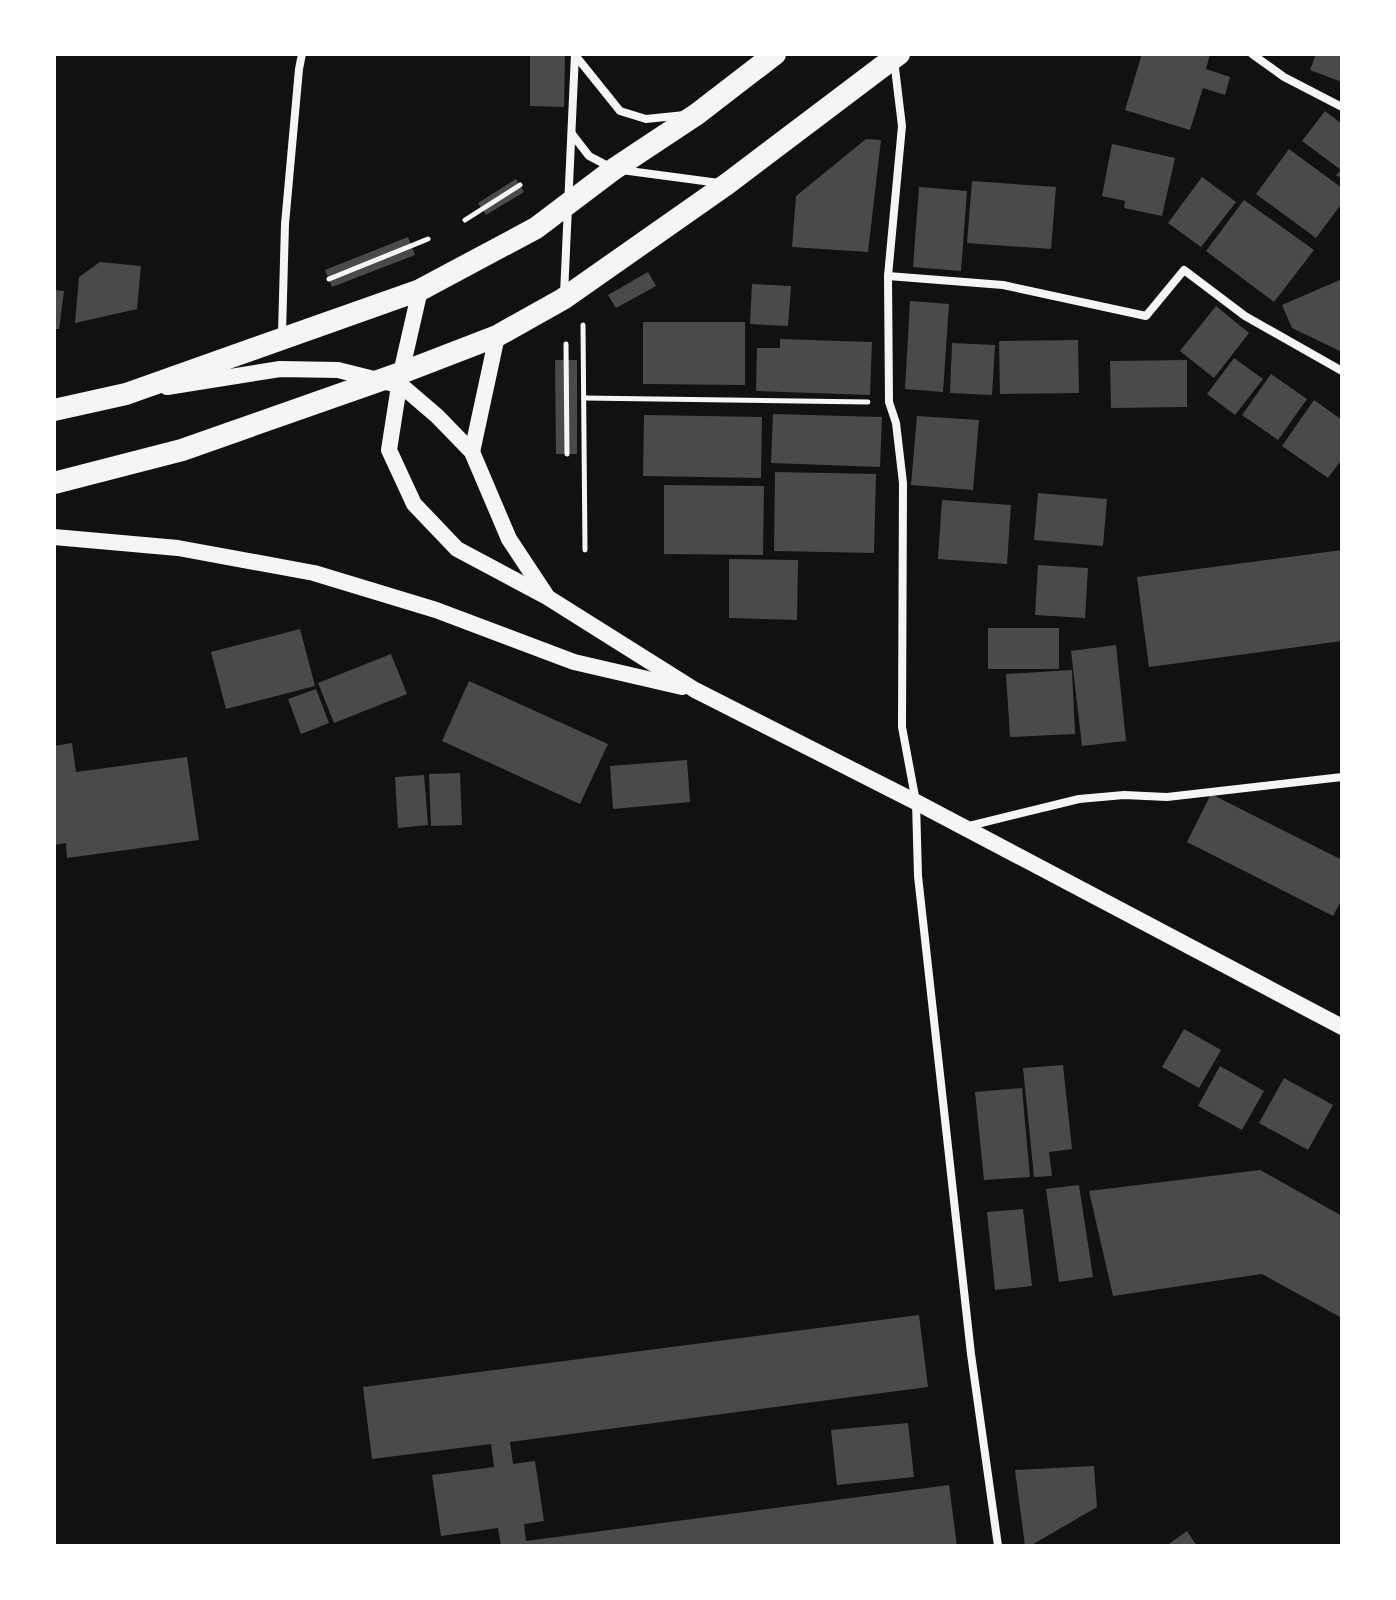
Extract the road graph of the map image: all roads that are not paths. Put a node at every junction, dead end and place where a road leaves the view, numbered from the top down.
1 (302, 54) edge
2 (575, 54) edge
3 (775, 54) edge
4 (1252, 54) edge
5 (896, 56) edge
6 (1342, 107) edge
7 (697, 114) junction
8 (571, 133) junction
9 (614, 169) junction
10 (727, 184) junction
11 (568, 205) junction
12 (888, 276) junction
13 (420, 290) junction
14 (563, 299) junction
15 (497, 336) junction
16 (282, 339) junction
17 (1342, 371) edge
18 (394, 380) junction
19 (126, 394) junction
20 (54, 410) edge
21 (472, 452) junction
22 (54, 483) edge
23 (54, 537) edge
24 (547, 597) junction
25 (695, 690) junction
26 (1342, 777) edge
27 (916, 802) junction
28 (965, 827) junction
29 (1342, 1027) edge
30 (998, 1546) edge

1 - 16 street
2 - 7 street
2 - 8 street
3 - 7 highway
4 - 6 street
5 - 10 highway
5 - 12 street
7 - 9 highway
8 - 9 street
8 - 11 street
9 - 10 street
9 - 11 highway
10 - 14 highway
11 - 13 highway
11 - 14 street
12 - 17 street
12 - 27 street
13 - 16 highway
13 - 18 main road
14 - 15 highway
15 - 18 highway
15 - 21 main road
16 - 19 highway
18 - 19 main road
18 - 21 main road
18 - 22 highway
18 - 24 main road
19 - 20 highway
21 - 24 main road
23 - 25 main road
24 - 25 main road
25 - 27 main road
26 - 28 street
27 - 28 main road
27 - 30 street
28 - 29 main road

